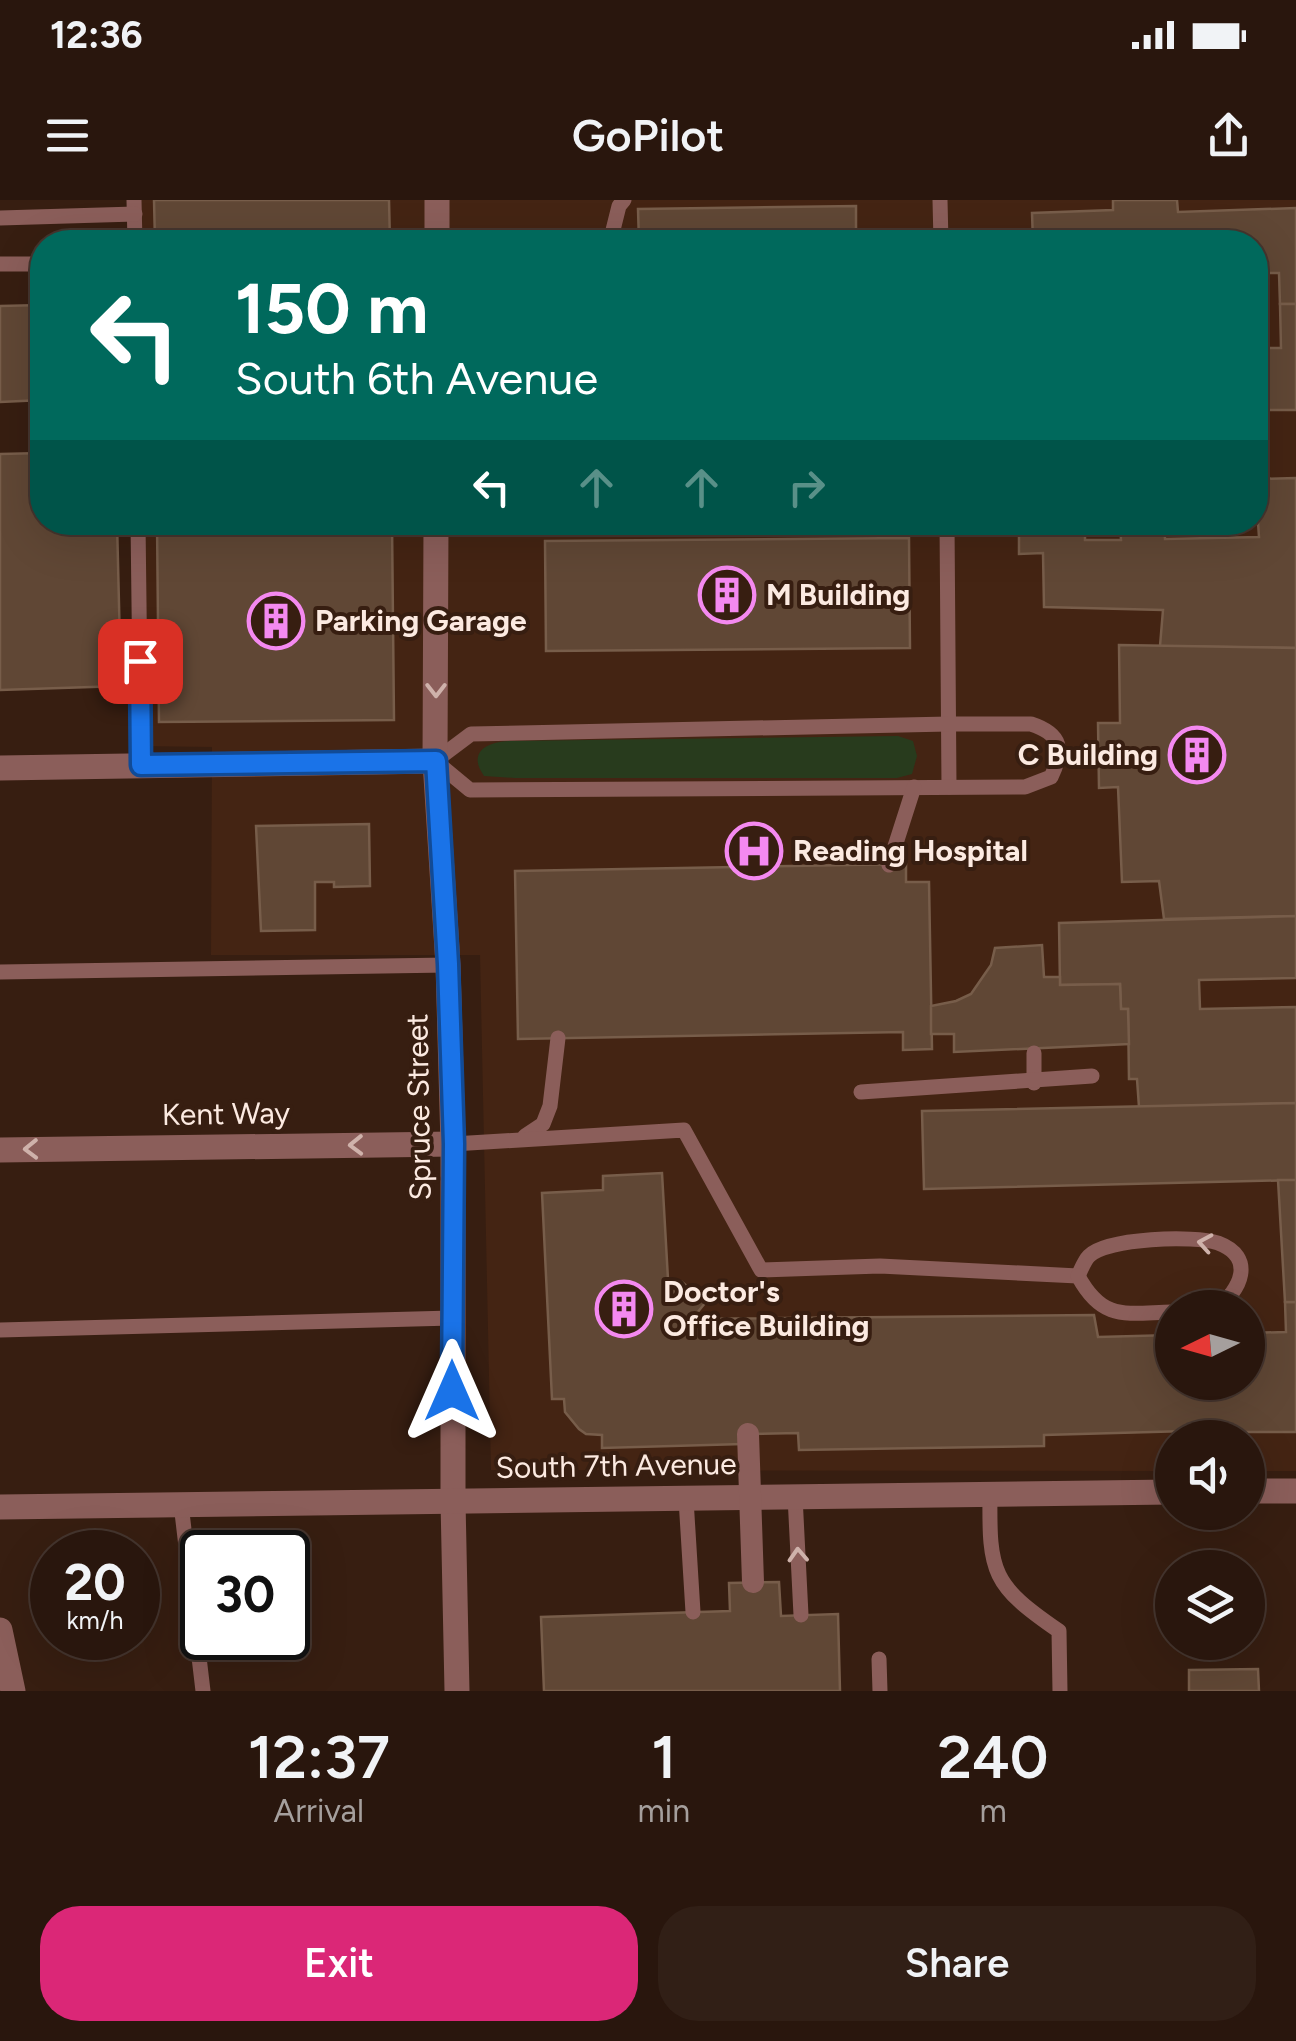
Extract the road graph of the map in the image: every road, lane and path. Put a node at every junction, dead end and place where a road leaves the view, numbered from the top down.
1 (437, 200) edge
2 (624, 200) edge
3 (940, 200) edge
4 (135, 207) edge
5 (0, 218) edge
6 (437, 230) edge
7 (613, 230) edge
8 (941, 230) edge
9 (0, 264) edge
10 (30, 264) edge
11 (138, 535) edge
12 (436, 535) edge
13 (947, 535) edge
14 (949, 724) junction
15 (436, 761) junction
16 (141, 765) junction
17 (0, 768) edge
18 (914, 787) junction
19 (949, 787) junction
20 (888, 865) dead end
21 (448, 964) junction
22 (0, 972) edge
23 (558, 1038) dead end
24 (1034, 1053) dead end
25 (1092, 1076) dead end
26 (1034, 1082) junction
27 (861, 1092) dead end
28 (522, 1138) junction
29 (454, 1144) junction
30 (0, 1150) edge
31 (1078, 1276) junction
32 (1236, 1290) edge
33 (1155, 1311) edge
34 (452, 1318) junction
35 (0, 1330) edge
36 (748, 1434) dead end
37 (1296, 1491) edge
38 (1155, 1492) edge
39 (1265, 1492) edge
40 (990, 1494) junction
41 (795, 1496) junction
42 (686, 1499) junction
43 (453, 1501) junction
44 (181, 1504) junction
45 (0, 1506) edge
46 (754, 1582) dead end
47 (693, 1612) dead end
48 (801, 1615) dead end
49 (0, 1630) edge
50 (879, 1660) dead end
51 (13, 1691) edge
52 (203, 1691) edge
53 (456, 1691) edge
54 (880, 1691) edge
55 (1060, 1691) edge

1 - 6 street
2 - 7 lane
3 - 8 lane
4 - 5 lane
9 - 10 lane
11 - 16 lane
12 -> 15 street, Spruce Street
13 - 14 lane
14 - 15 lane
14 - 19 lane
14 - 19 lane
15 - 16 street
15 - 18 lane
15 - 21 street, Spruce Street
16 - 17 street
18 - 19 lane
18 - 20 lane
21 - 22 lane
21 - 29 street, Spruce Street
23 - 28 lane
24 - 26 lane
25 - 26 lane
26 - 27 lane
28 - 29 lane
28 - 31 lane
29 -> 30 street, Kent Way
29 - 34 street, Spruce Street
32 -> 31 lane
31 - 33 lane
34 - 35 lane
34 - 43 street, Spruce Street
36 - 46 street, bridge
37 - 39 street
38 - 40 street, South 7th Avenue
40 - 41 street, South 7th Avenue
40 - 55 lane
41 - 42 street, South 7th Avenue
48 -> 41 lane
42 - 43 street, South 7th Avenue
42 - 47 lane
43 - 44 street, South 7th Avenue
43 - 53 street, Spruce Street
44 - 45 street, South 7th Avenue
44 - 52 lane
49 - 51 street
50 - 54 lane

